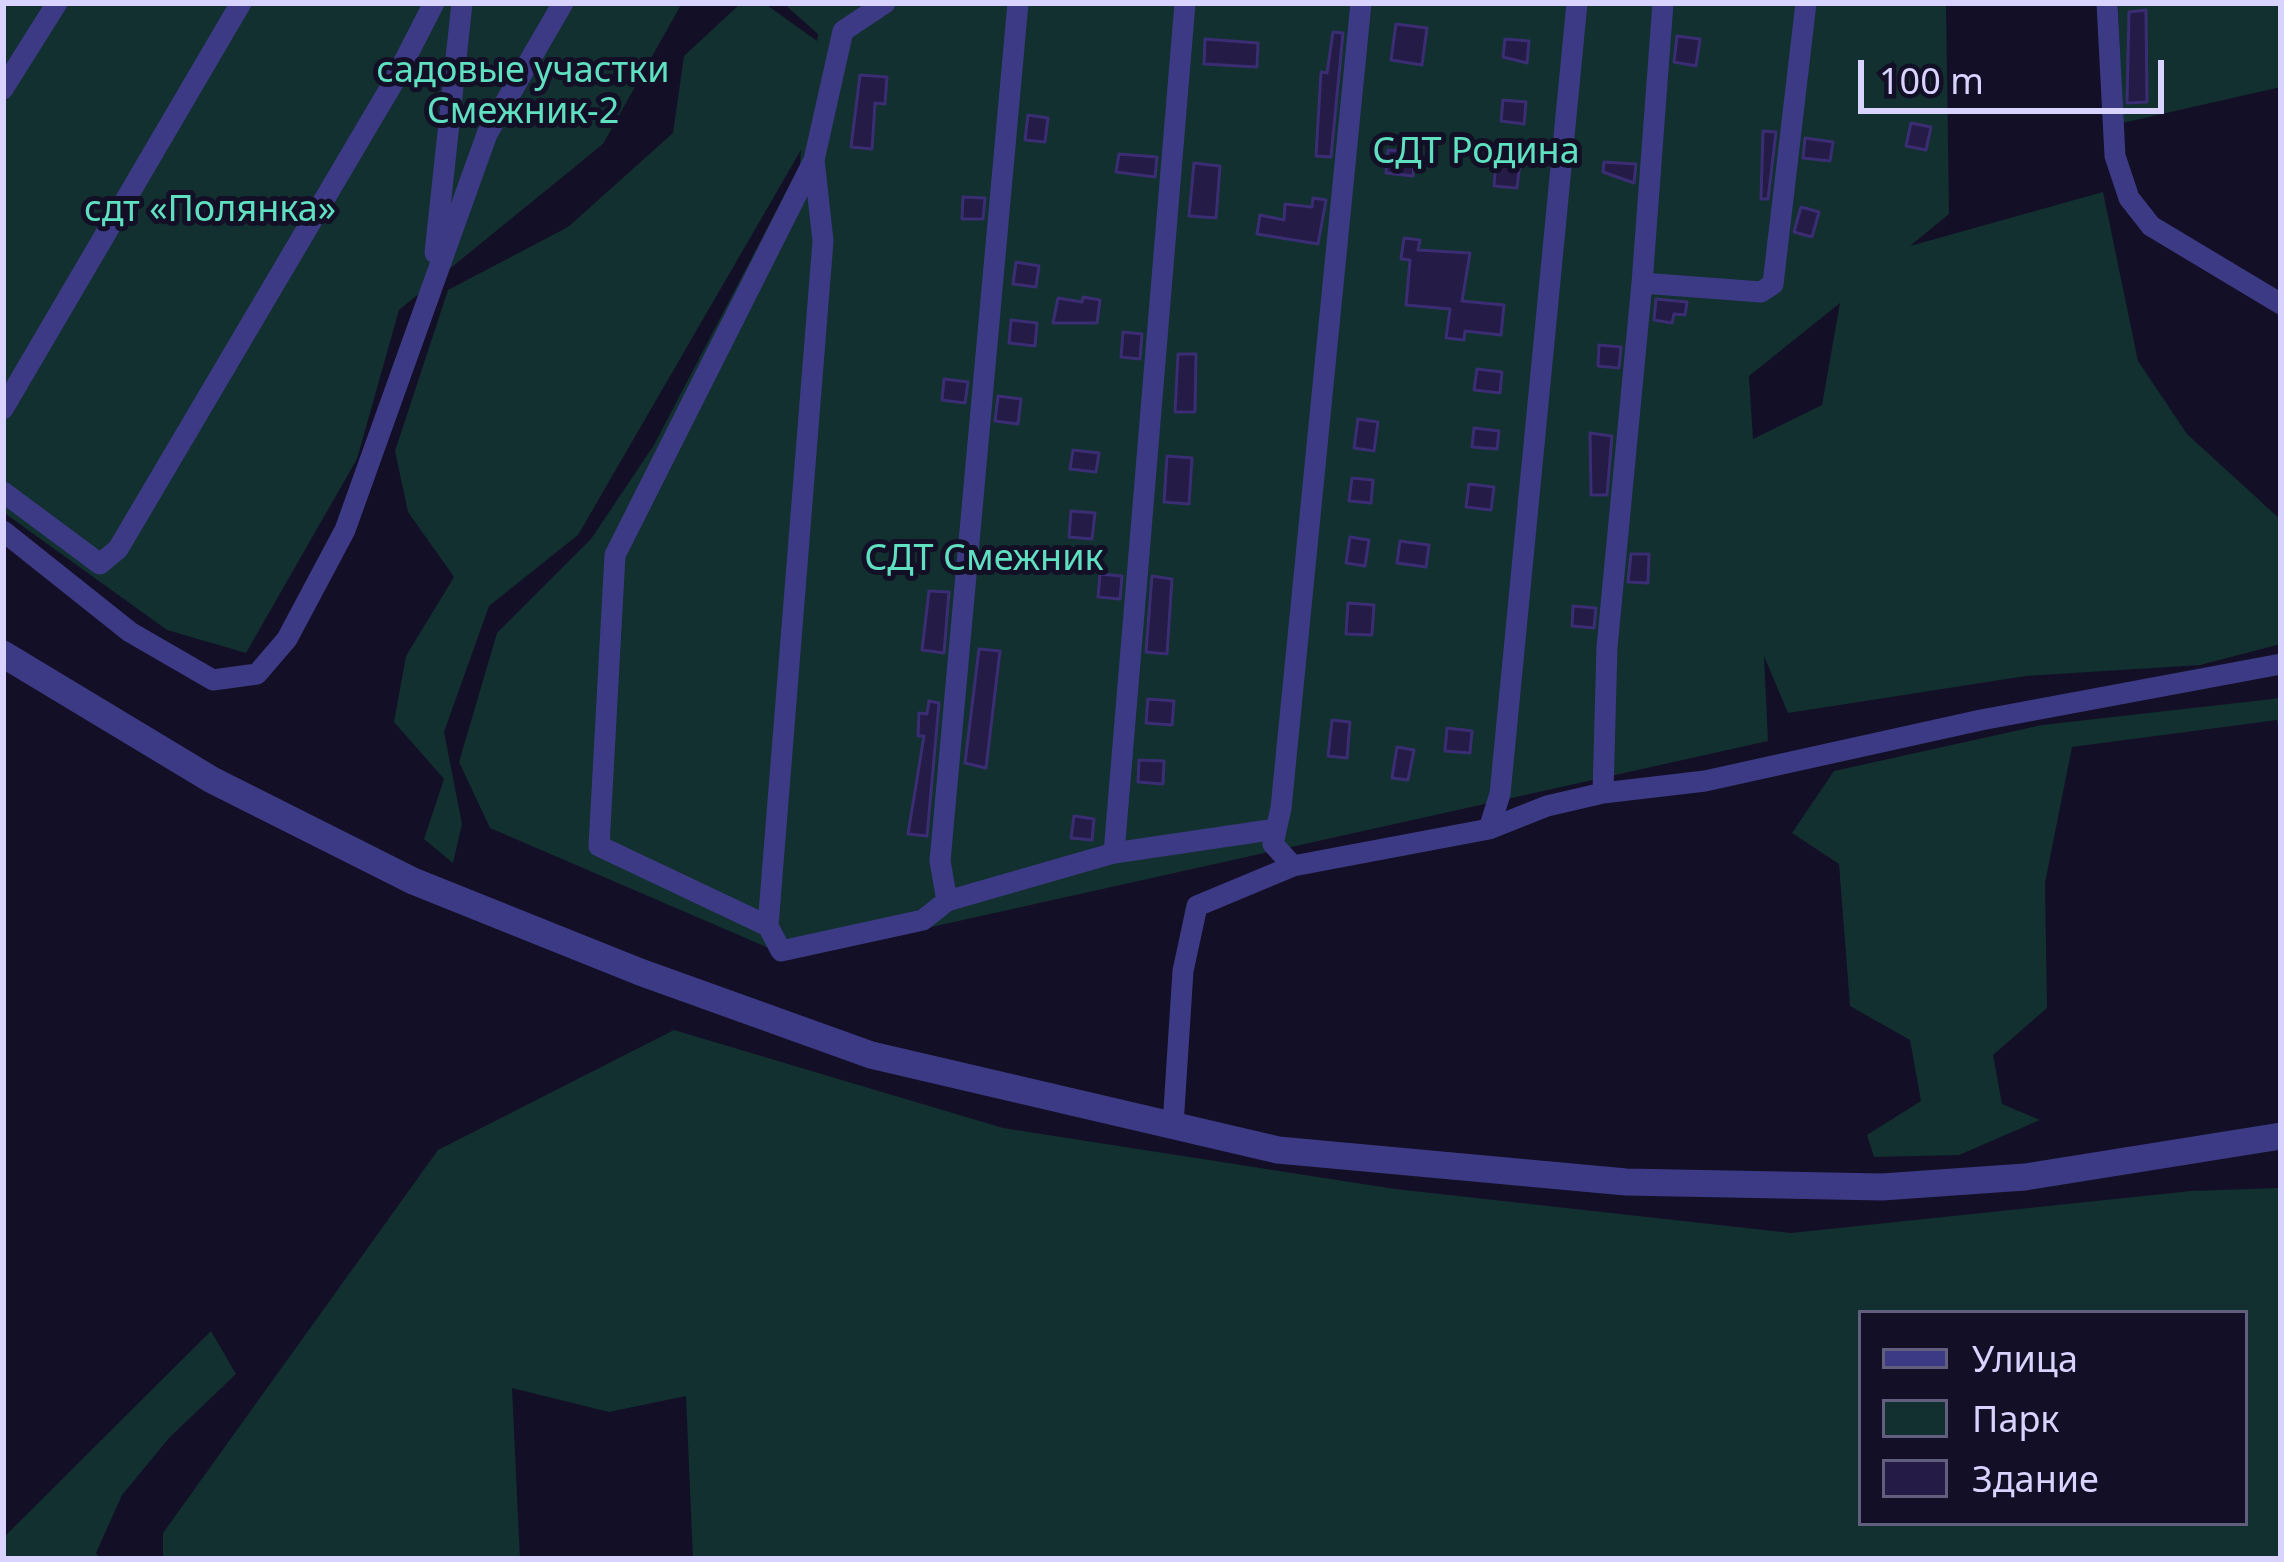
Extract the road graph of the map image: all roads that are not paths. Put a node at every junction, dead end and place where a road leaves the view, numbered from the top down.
1 (57, 3) edge
2 (241, 3) edge
3 (434, 3) edge
4 (462, 3) edge
5 (563, 3) edge
6 (885, 3) edge
7 (1018, 3) edge
8 (1185, 3) edge
9 (1360, 3) edge
10 (1577, 3) edge
11 (1663, 3) edge
12 (1806, 3) edge
13 (2107, 3) edge
14 (3, 89) edge
15 (814, 160) junction
16 (1642, 283) junction
17 (431, 289) junction
18 (2281, 304) edge
19 (3, 409) edge
20 (3, 492) edge
21 (3, 531) edge
22 (3, 653) edge
23 (2281, 664) edge
24 (1603, 793) junction
25 (1276, 829) junction
26 (1489, 829) junction
27 (1114, 854) junction
28 (1293, 866) junction
29 (947, 901) junction
30 (768, 926) junction
31 (1173, 1125) junction
32 (2272, 1143) edge

1 - 14 street
2 - 19 street
3 - 20 street
4 - 17 street
5 - 17 street
6 - 15 street
7 - 29 street
8 - 27 street
9 - 25 street
10 - 26 street
11 - 16 street
12 - 16 street
13 - 18 street
15 - 30 street
15 - 30 street
16 - 24 street
17 - 21 street
22 - 31 street
23 - 24 street
24 - 26 street
25 - 27 street
25 - 28 street
26 - 28 street
27 - 29 street
28 - 31 street
29 - 30 street
31 - 32 street

